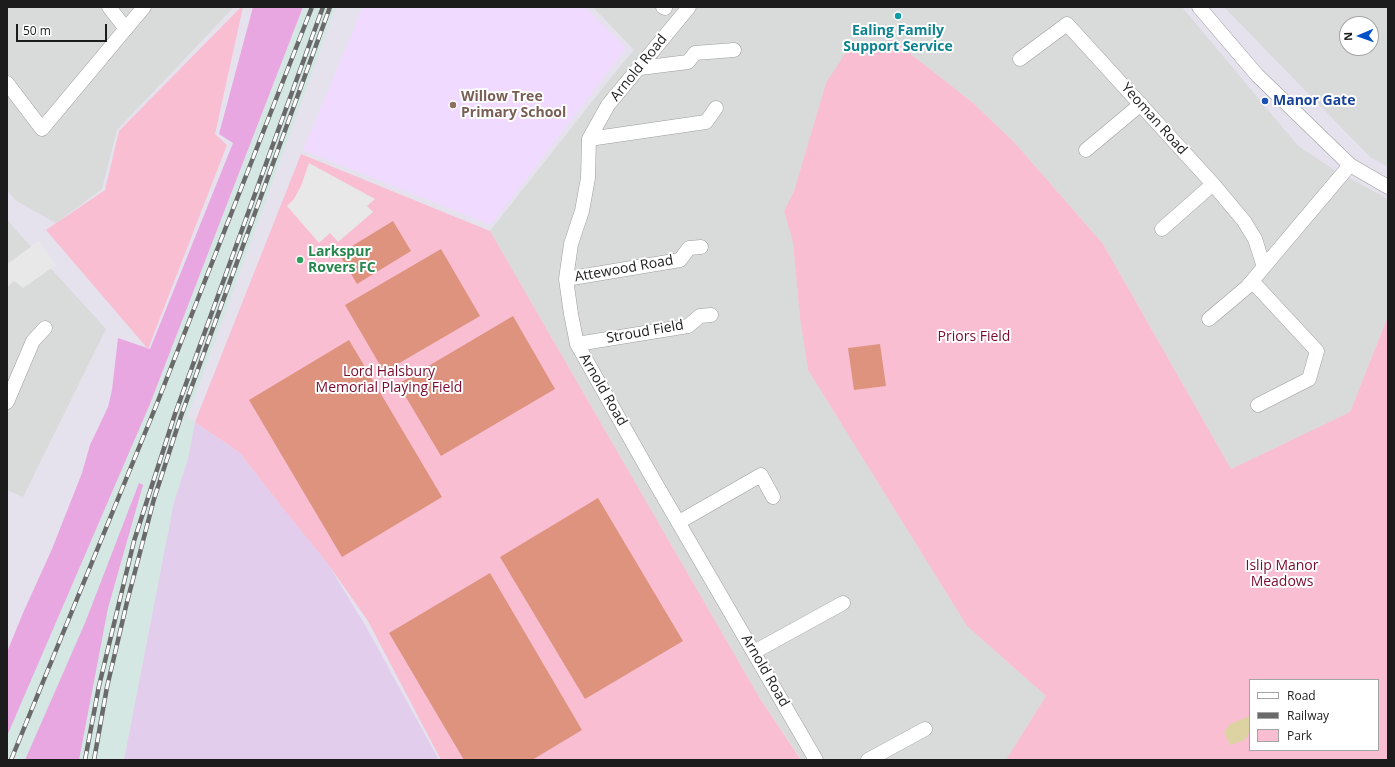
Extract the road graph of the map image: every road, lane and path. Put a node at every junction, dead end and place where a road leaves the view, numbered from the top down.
1 (109, 7) edge
2 (144, 7) edge
3 (689, 7) edge
4 (1198, 7) edge
5 (126, 29) junction
6 (734, 50) dead end
7 (1020, 59) dead end
8 (640, 68) junction
9 (7, 83) edge
10 (1141, 104) junction
11 (716, 108) dead end
12 (589, 139) junction
13 (1086, 150) dead end
14 (1350, 165) junction
15 (1213, 184) junction
16 (1388, 187) edge
17 (1162, 229) dead end
18 (701, 247) dead end
19 (1264, 266) junction
20 (566, 279) junction
21 (1252, 281) junction
22 (711, 315) dead end
23 (1209, 319) dead end
24 (45, 328) dead end
25 (577, 344) junction
26 (7, 402) edge
27 (1258, 405) dead end
28 (773, 497) dead end
29 (679, 522) junction
30 (843, 603) dead end
31 (754, 652) junction
32 (925, 729) dead end
33 (816, 760) edge
34 (868, 760) edge

1 - 5 street
2 - 5 street
3 - 8 street, Arnold Road
4 - 14 street
5 - 9 street
6 - 8 street
7 - 10 street, Yeoman Road
8 - 12 street, Arnold Road
10 - 13 street
10 - 15 street, Yeoman Road
11 - 12 street
12 - 20 street, Arnold Road
14 - 16 street
14 - 19 street
15 - 17 street
15 - 19 street, Yeoman Road
18 - 20 street, Attewood Road
19 - 21 street
20 - 25 street, Arnold Road
21 - 23 street
21 - 27 street
22 - 25 street, Stroud Field
24 - 26 street
25 - 29 street, Arnold Road
28 - 29 street
29 - 31 street, Arnold Road
30 - 31 street
31 - 33 street, Arnold Road
32 - 34 street

